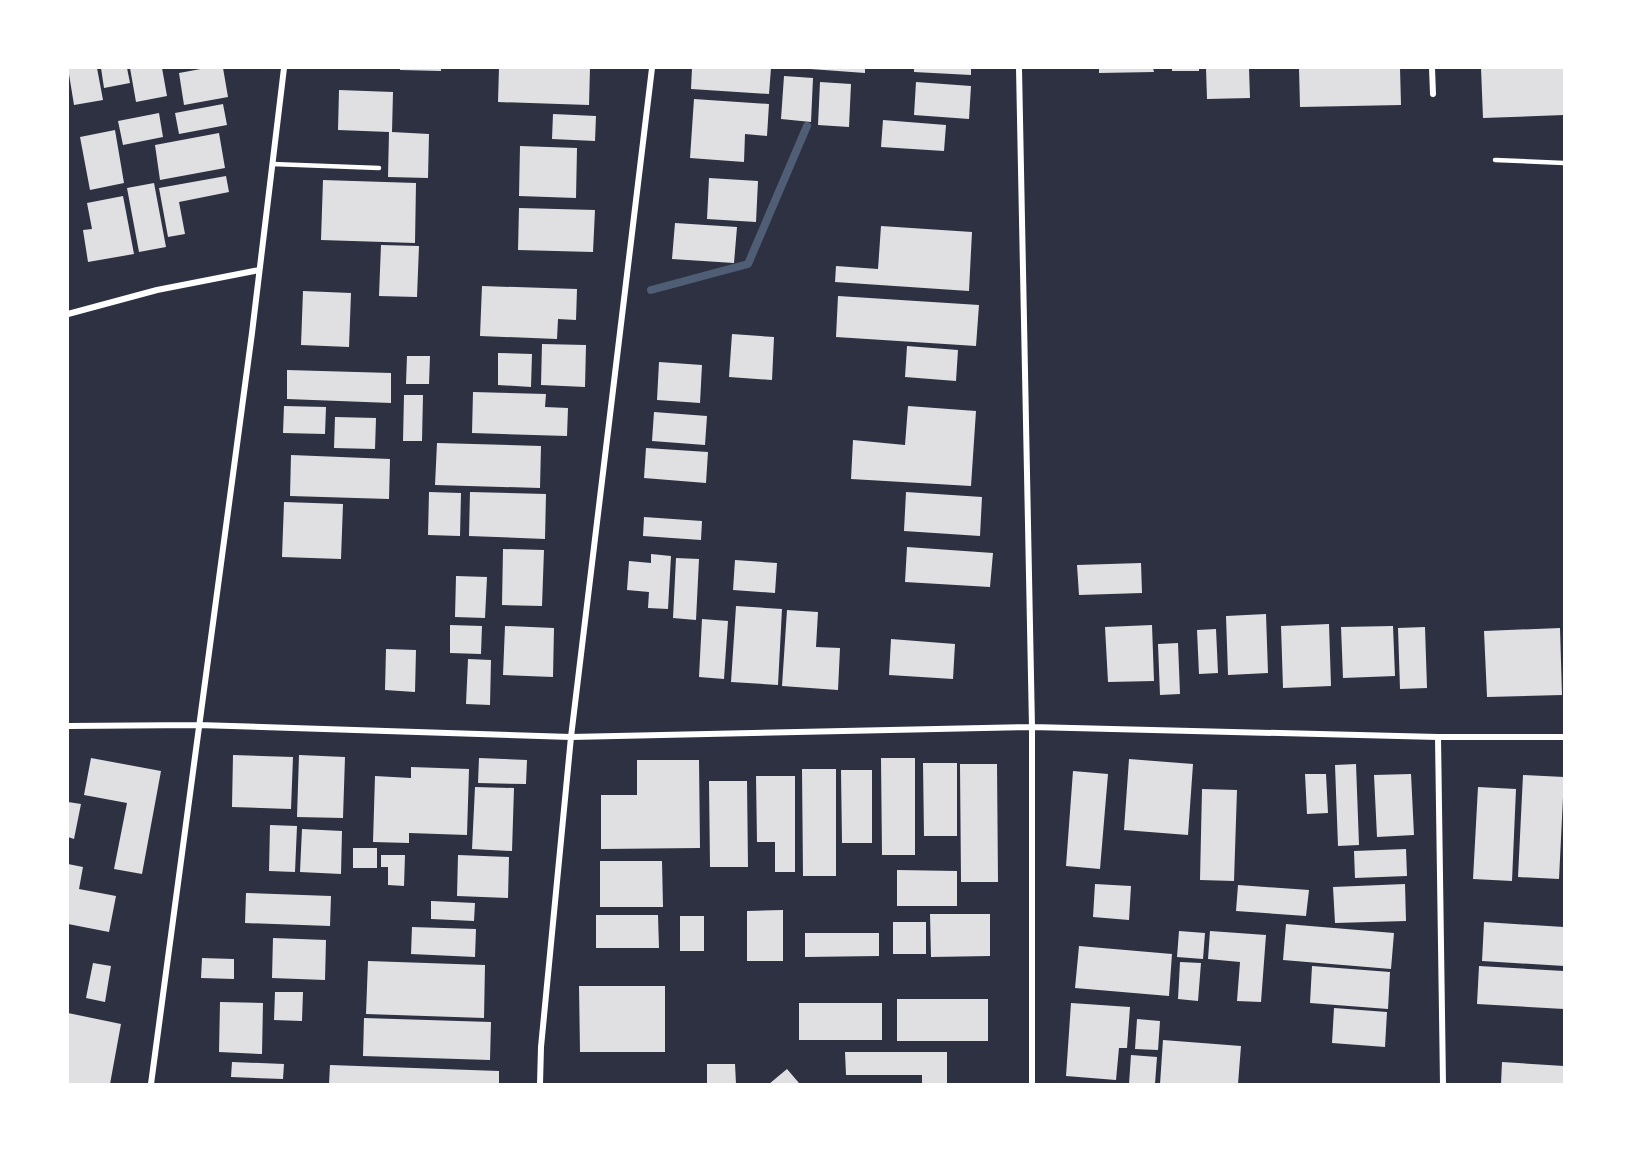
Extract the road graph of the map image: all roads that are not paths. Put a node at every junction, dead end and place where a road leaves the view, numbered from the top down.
1 (284, 68) edge
2 (652, 68) edge
3 (1019, 68) edge
4 (1432, 68) edge
5 (1433, 94) dead end
6 (1495, 160) dead end
7 (1564, 162) edge
8 (272, 164) junction
9 (379, 168) dead end
10 (259, 270) junction
11 (68, 314) edge
12 (198, 725) junction
13 (68, 726) edge
14 (1032, 727) junction
15 (571, 737) junction
16 (1438, 737) junction
17 (1564, 737) edge
18 (151, 1084) edge
19 (540, 1084) edge
20 (1032, 1084) edge
21 (1443, 1084) edge

1 - 8 street
2 - 15 street
3 - 14 street
4 - 5 street
6 - 7 lane
8 - 9 lane
8 - 10 street
10 - 11 street
10 - 12 street
12 - 13 street
12 - 15 street
12 - 18 street
14 - 15 street
14 - 16 street
14 - 20 street
15 - 19 street
16 - 17 street
16 - 21 street

